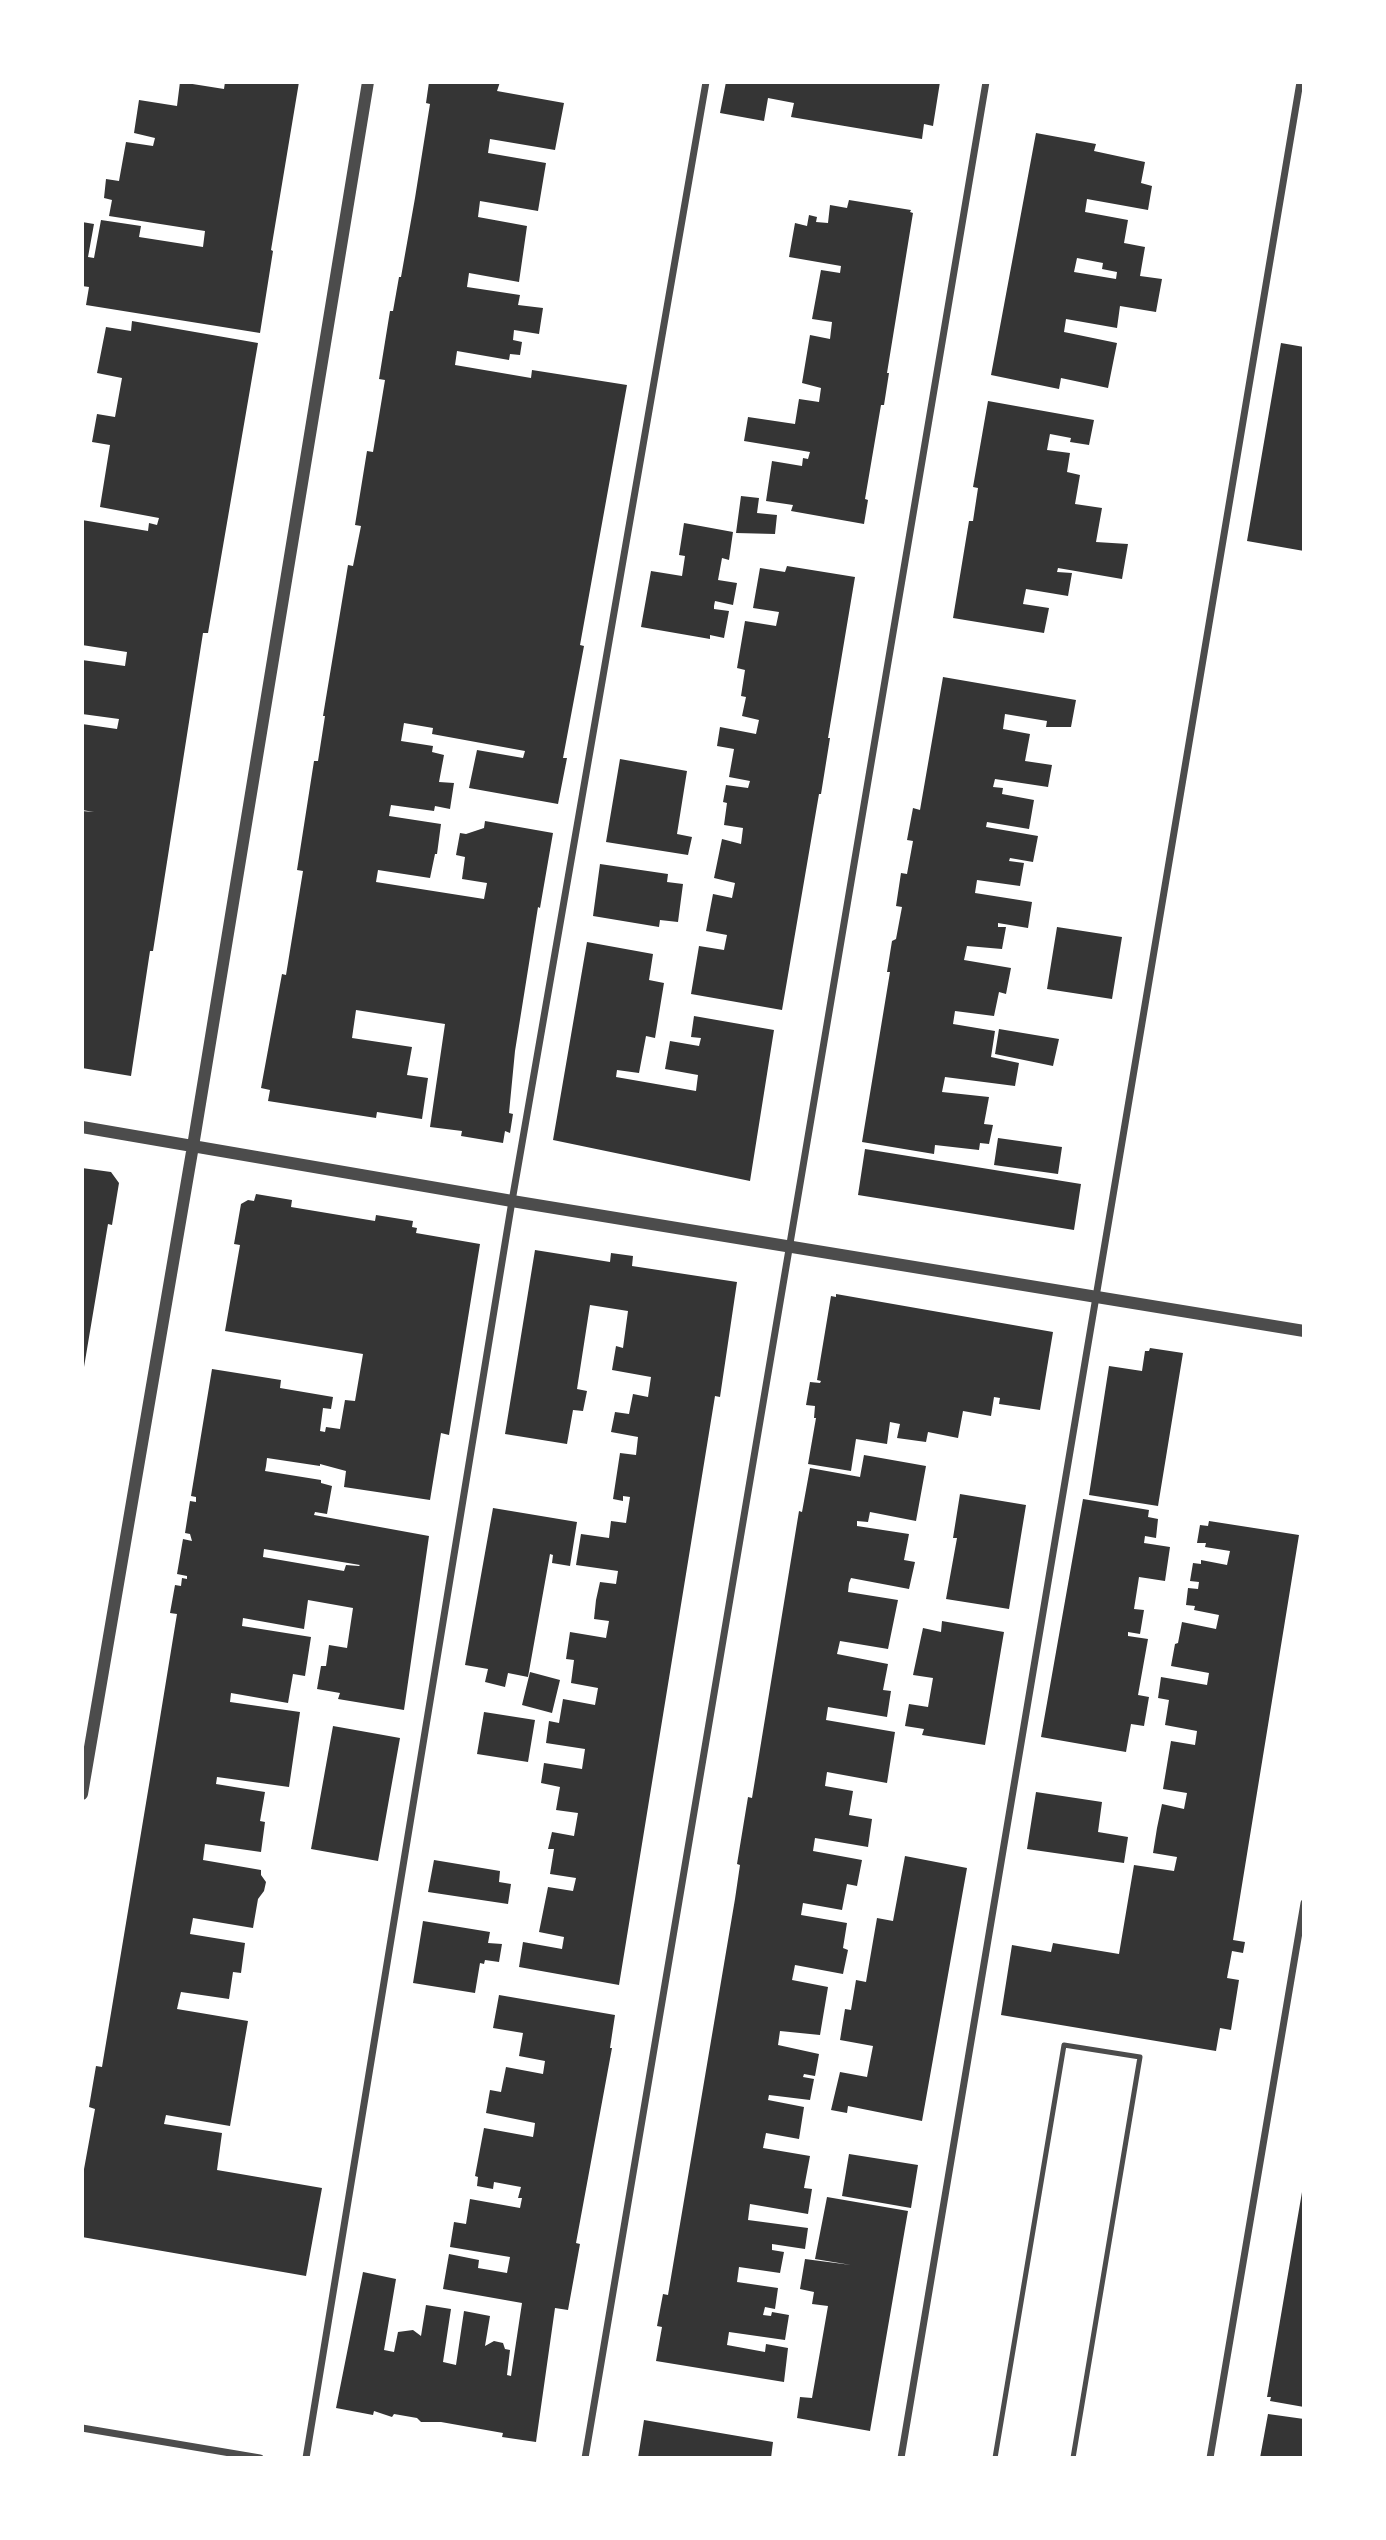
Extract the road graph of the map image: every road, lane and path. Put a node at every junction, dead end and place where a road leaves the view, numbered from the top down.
1 (368, 82) edge
2 (706, 82) edge
3 (986, 82) edge
4 (1300, 82) edge
5 (82, 1127) edge
6 (193, 1146) junction
7 (512, 1201) junction
8 (791, 1245) junction
9 (1095, 1298) junction
10 (1304, 1331) edge
11 (82, 1794) edge
12 (1304, 1903) edge
13 (82, 2428) edge
14 (260, 2458) edge
15 (306, 2458) edge
16 (585, 2458) edge
17 (901, 2458) edge
18 (995, 2458) edge
19 (1073, 2458) edge
20 (1210, 2458) edge

1 - 6 street
2 - 7 street
3 - 8 street
4 - 9 street
5 - 6 street
6 - 7 street
6 - 11 street
7 - 8 street
7 - 15 street
8 - 9 street
8 - 16 street
9 - 10 street
9 - 17 street
12 - 20 street
13 - 14 street
18 - 19 lane

